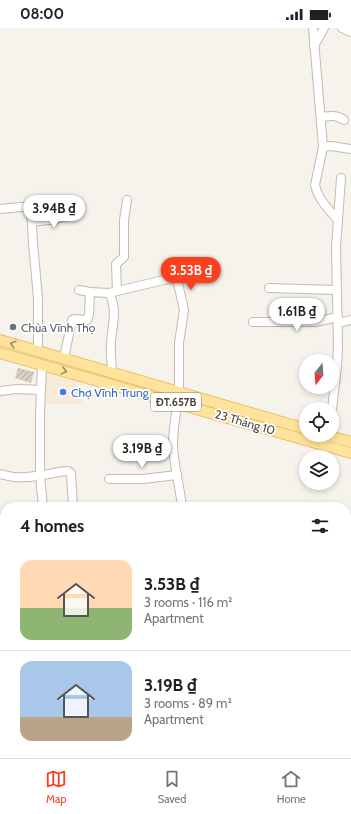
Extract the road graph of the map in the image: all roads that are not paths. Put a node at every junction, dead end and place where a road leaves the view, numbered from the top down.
1 (313, 28) edge
2 (324, 28) edge
3 (342, 28) edge
4 (351, 32) edge
5 (314, 46) junction
6 (321, 118) junction
7 (344, 120) dead end
8 (323, 147) junction
9 (351, 149) edge
10 (341, 178) dead end
11 (127, 200) dead end
12 (0, 209) edge
13 (71, 215) dead end
14 (338, 220) junction
15 (32, 222) junction
16 (269, 288) dead end
17 (79, 290) dead end
18 (337, 290) junction
19 (90, 292) junction
20 (113, 292) junction
21 (338, 320) junction
22 (351, 320) edge
23 (253, 322) dead end
24 (0, 340) edge
25 (38, 351) junction
26 (0, 353) edge
27 (64, 358) junction
28 (42, 365) junction
29 (112, 372) junction
30 (41, 390) junction
31 (0, 391) edge
32 (179, 392) junction
33 (333, 402) edge
34 (178, 403) junction
35 (299, 427) edge
36 (339, 439) edge
37 (351, 442) edge
38 (351, 453) edge
39 (0, 474) edge
40 (176, 475) junction
41 (40, 476) junction
42 (109, 478) dead end
43 (43, 502) edge
44 (73, 502) edge
45 (181, 502) edge

1 - 5 street
2 - 5 street
3 - 4 street
5 - 6 street
6 - 7 street
6 - 8 street
8 - 9 street
8 - 14 street
10 - 14 street
11 - 20 street
12 - 15 street
13 - 15 street
14 - 18 street
15 - 25 street
16 - 18 street
17 - 19 street
18 - 21 street
19 - 20 street
19 - 27 street
20 - 29 street
20 - 32 street
21 - 22 street
21 - 23 street
21 - 33 street
25 -> 24 main road, 23 Tháng 10 / ĐT.657B
25 - 27 main road, 23 Tháng 10 / ĐT.657B
26 - 28 main road, 23 Tháng 10 / ĐT.657B
27 - 29 main road, 23 Tháng 10 / ĐT.657B
28 - 30 street
28 -> 34 main road, 23 Tháng 10 / ĐT.657B
29 - 32 main road, 23 Tháng 10 / ĐT.657B
30 - 31 street
30 - 41 street
32 - 34 main road
32 - 35 main road, 23 Tháng 10 / ĐT.657B
34 - 38 main road, 23 Tháng 10 / ĐT.657B
34 - 40 street
36 - 37 main road
39 - 41 street
40 - 42 street
40 - 45 street
41 - 43 street
41 - 44 street

